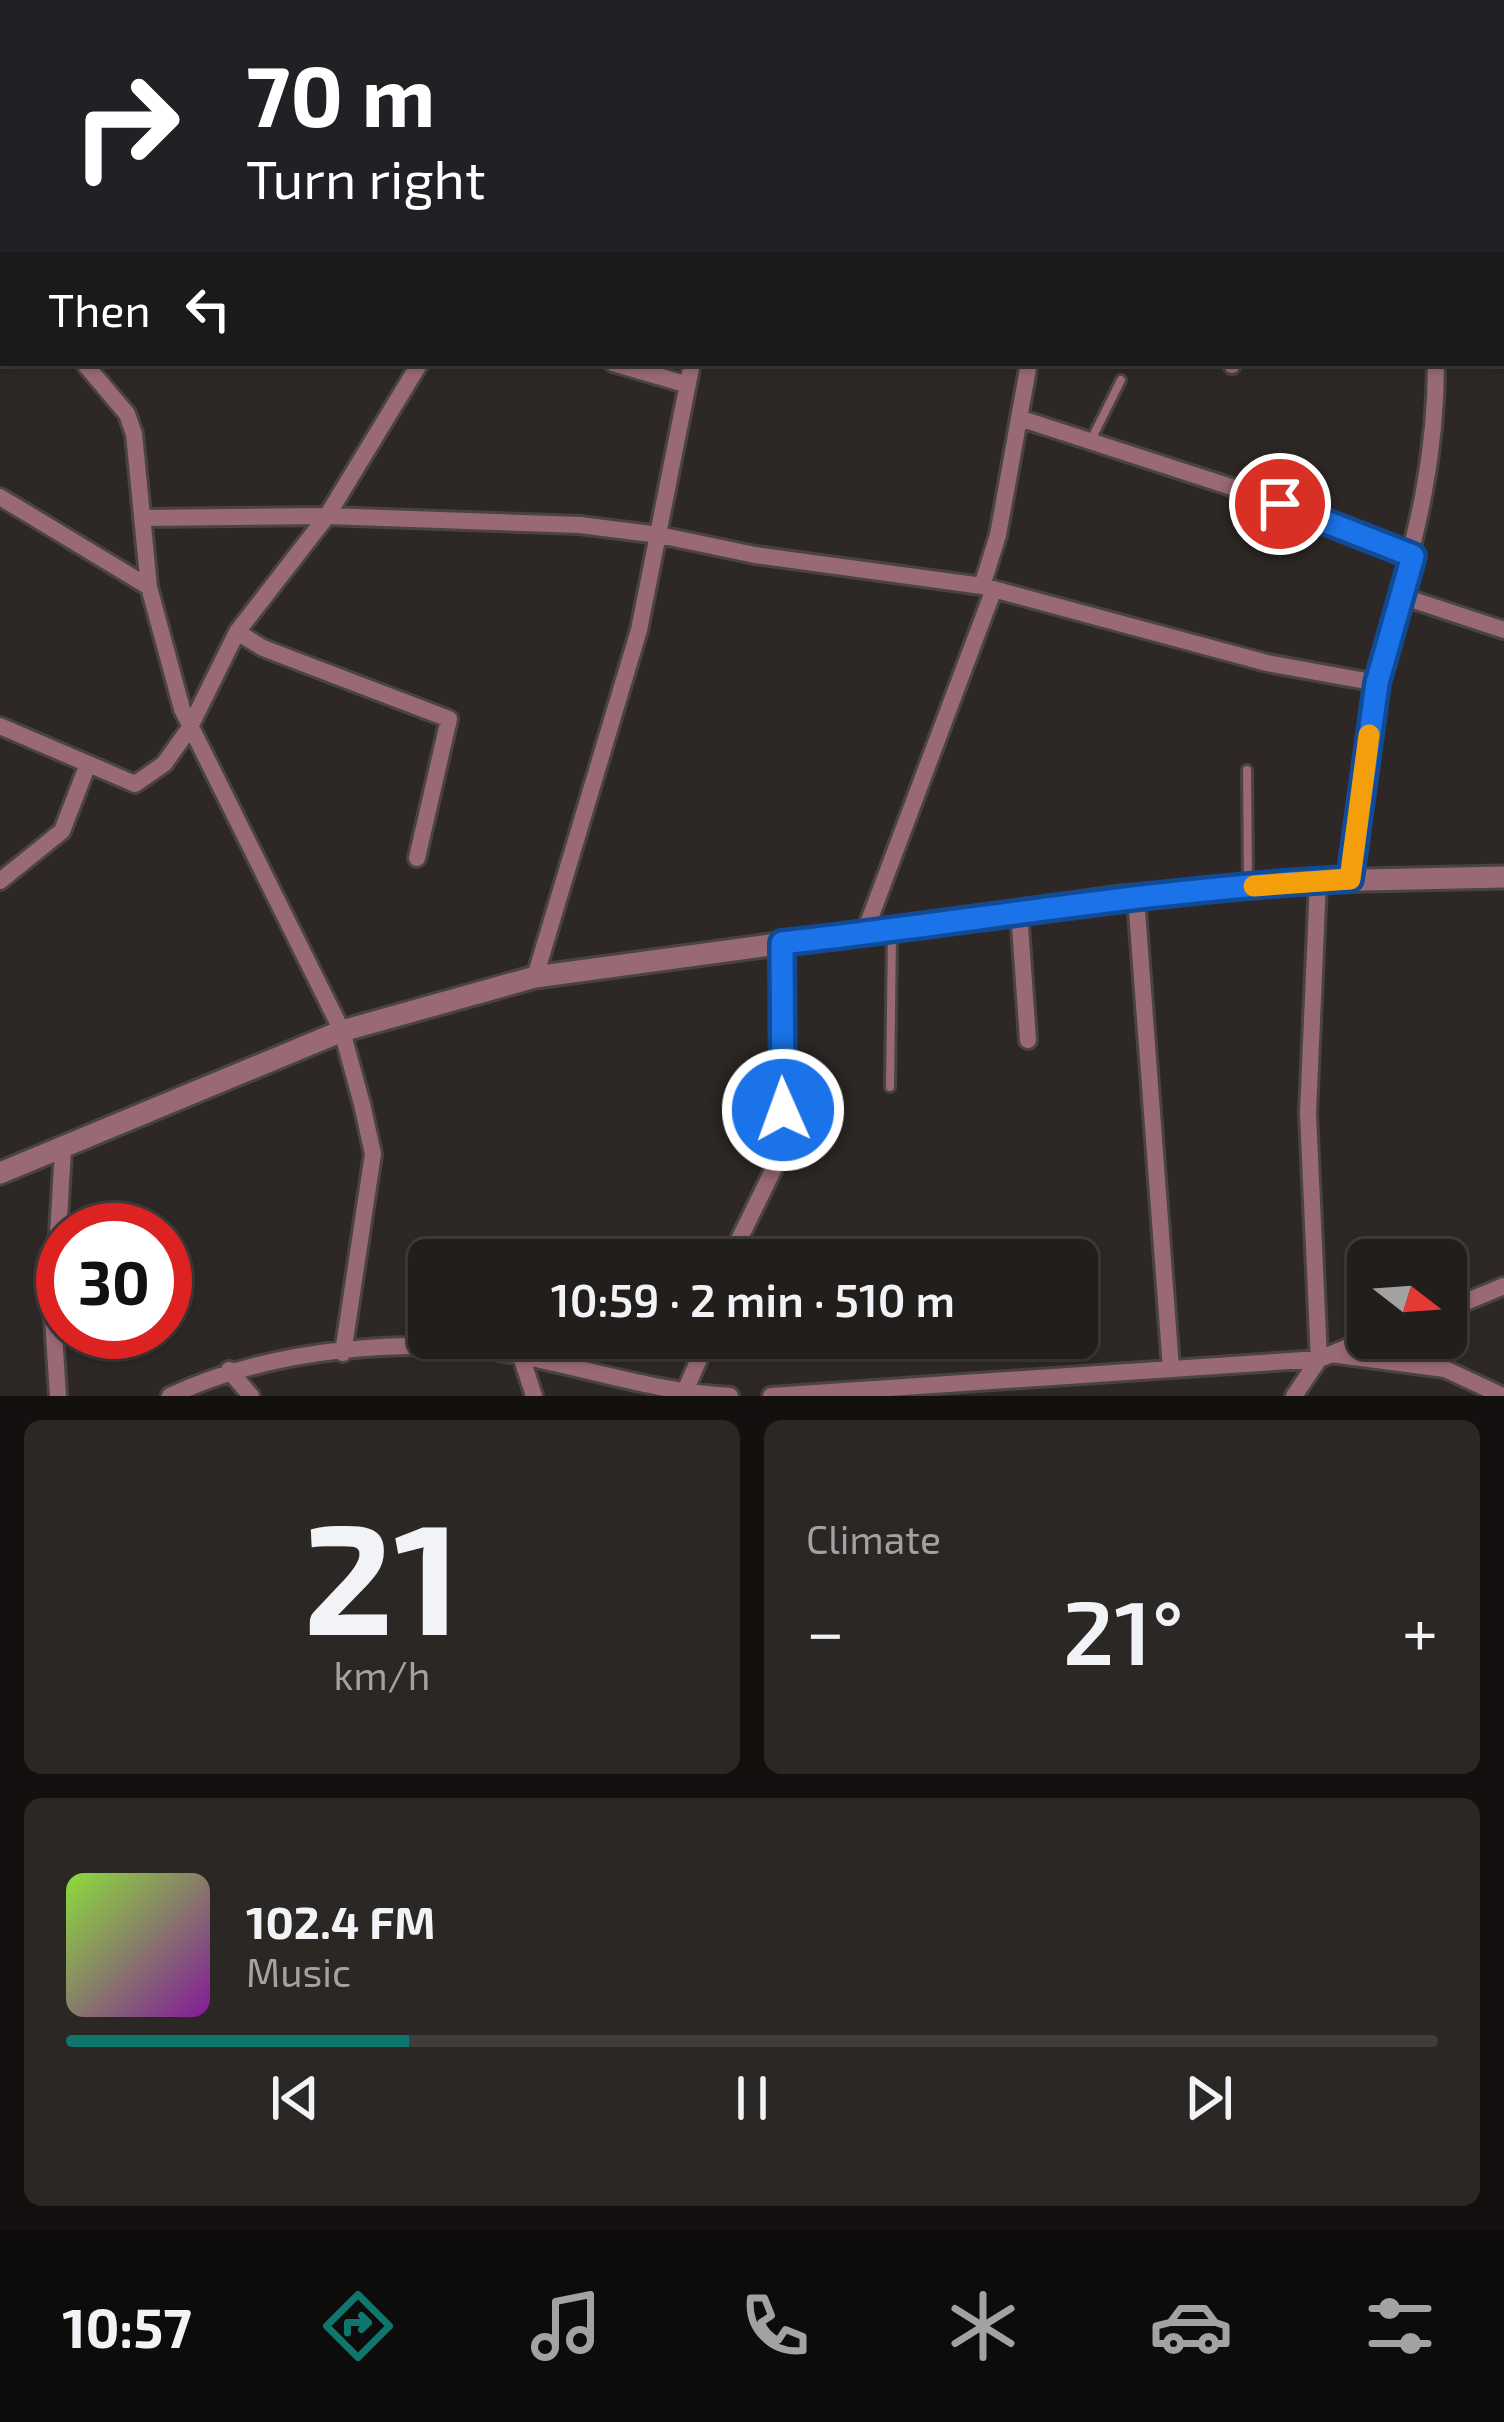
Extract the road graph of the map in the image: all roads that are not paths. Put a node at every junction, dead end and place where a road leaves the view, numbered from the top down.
1 (87, 366) edge
2 (417, 366) edge
3 (623, 366) edge
4 (691, 366) edge
5 (1028, 366) edge
6 (1436, 366) edge
7 (1121, 380) dead end
8 (685, 384) junction
9 (1018, 418) junction
10 (1089, 443) junction
11 (0, 497) edge
12 (327, 516) junction
13 (142, 518) junction
14 (659, 535) junction
15 (1413, 556) junction
16 (149, 587) junction
17 (988, 587) junction
18 (1401, 596) junction
19 (1504, 630) edge
20 (237, 632) junction
21 (1377, 683) junction
22 (0, 726) edge
23 (189, 728) junction
24 (88, 764) junction
25 (1247, 770) dead end
26 (418, 858) dead end
27 (1504, 877) edge
28 (1350, 879) junction
29 (0, 881) edge
30 (1318, 881) junction
31 (1248, 886) junction
32 (1136, 897) junction
33 (1019, 911) junction
34 (892, 932) junction
35 (864, 934) junction
36 (782, 943) junction
37 (536, 977) junction
38 (342, 1031) junction
39 (1028, 1040) dead end
40 (890, 1088) dead end
41 (63, 1150) junction
42 (0, 1173) edge
43 (739, 1239) edge
44 (1504, 1286) edge
45 (1467, 1301) edge
46 (1347, 1347) edge
47 (408, 1350) edge
48 (343, 1353) junction
49 (1325, 1356) junction
50 (522, 1359) edge
51 (534, 1359) edge
52 (699, 1359) edge
53 (1406, 1360) joint
54 (1171, 1369) junction
55 (229, 1370) junction
56 (984, 1390) edge
57 (926, 1392) edge
58 (684, 1395) edge
59 (58, 1396) edge
60 (170, 1396) edge
61 (251, 1396) edge
62 (534, 1396) edge
63 (730, 1396) edge
64 (771, 1396) edge
65 (1294, 1396) edge
66 (1503, 1396) edge

1 - 13 street
2 - 12 street
3 - 8 street
4 - 8 street
5 - 9 street
6 - 15 street
7 - 10 lane
8 - 14 street
9 - 10 street
9 - 17 street
10 - 15 street
11 - 16 street
12 - 13 street
12 - 14 street
12 - 20 street
13 - 16 street
14 - 17 street
14 - 37 street
15 - 18 street
16 - 23 street
17 - 21 street
17 - 35 street
18 - 19 street
18 - 21 street
20 - 23 street
20 - 26 street
21 - 28 street
22 - 24 street
23 - 24 street
23 - 38 street
24 - 29 street
25 - 31 lane
27 - 28 street
28 - 30 street
30 - 31 street
30 - 49 street
31 - 32 street
32 - 33 street
32 - 54 street
33 - 34 street
33 - 39 street
34 - 35 street
34 - 40 lane
35 - 36 street
36 - 37 street
36 - 43 street
37 - 38 street
38 - 41 street
38 - 48 street
41 - 42 street
41 - 59 street
44 - 45 street
46 - 49 street
47 - 48 street
48 - 55 street
49 - 53 street
49 - 54 street
49 - 65 street
50 - 62 street
51 - 58 street
52 - 58 street
53 - 66 street
54 - 56 street
55 - 60 street
55 - 61 street
56 - 57 street
57 - 64 street
58 - 63 street

